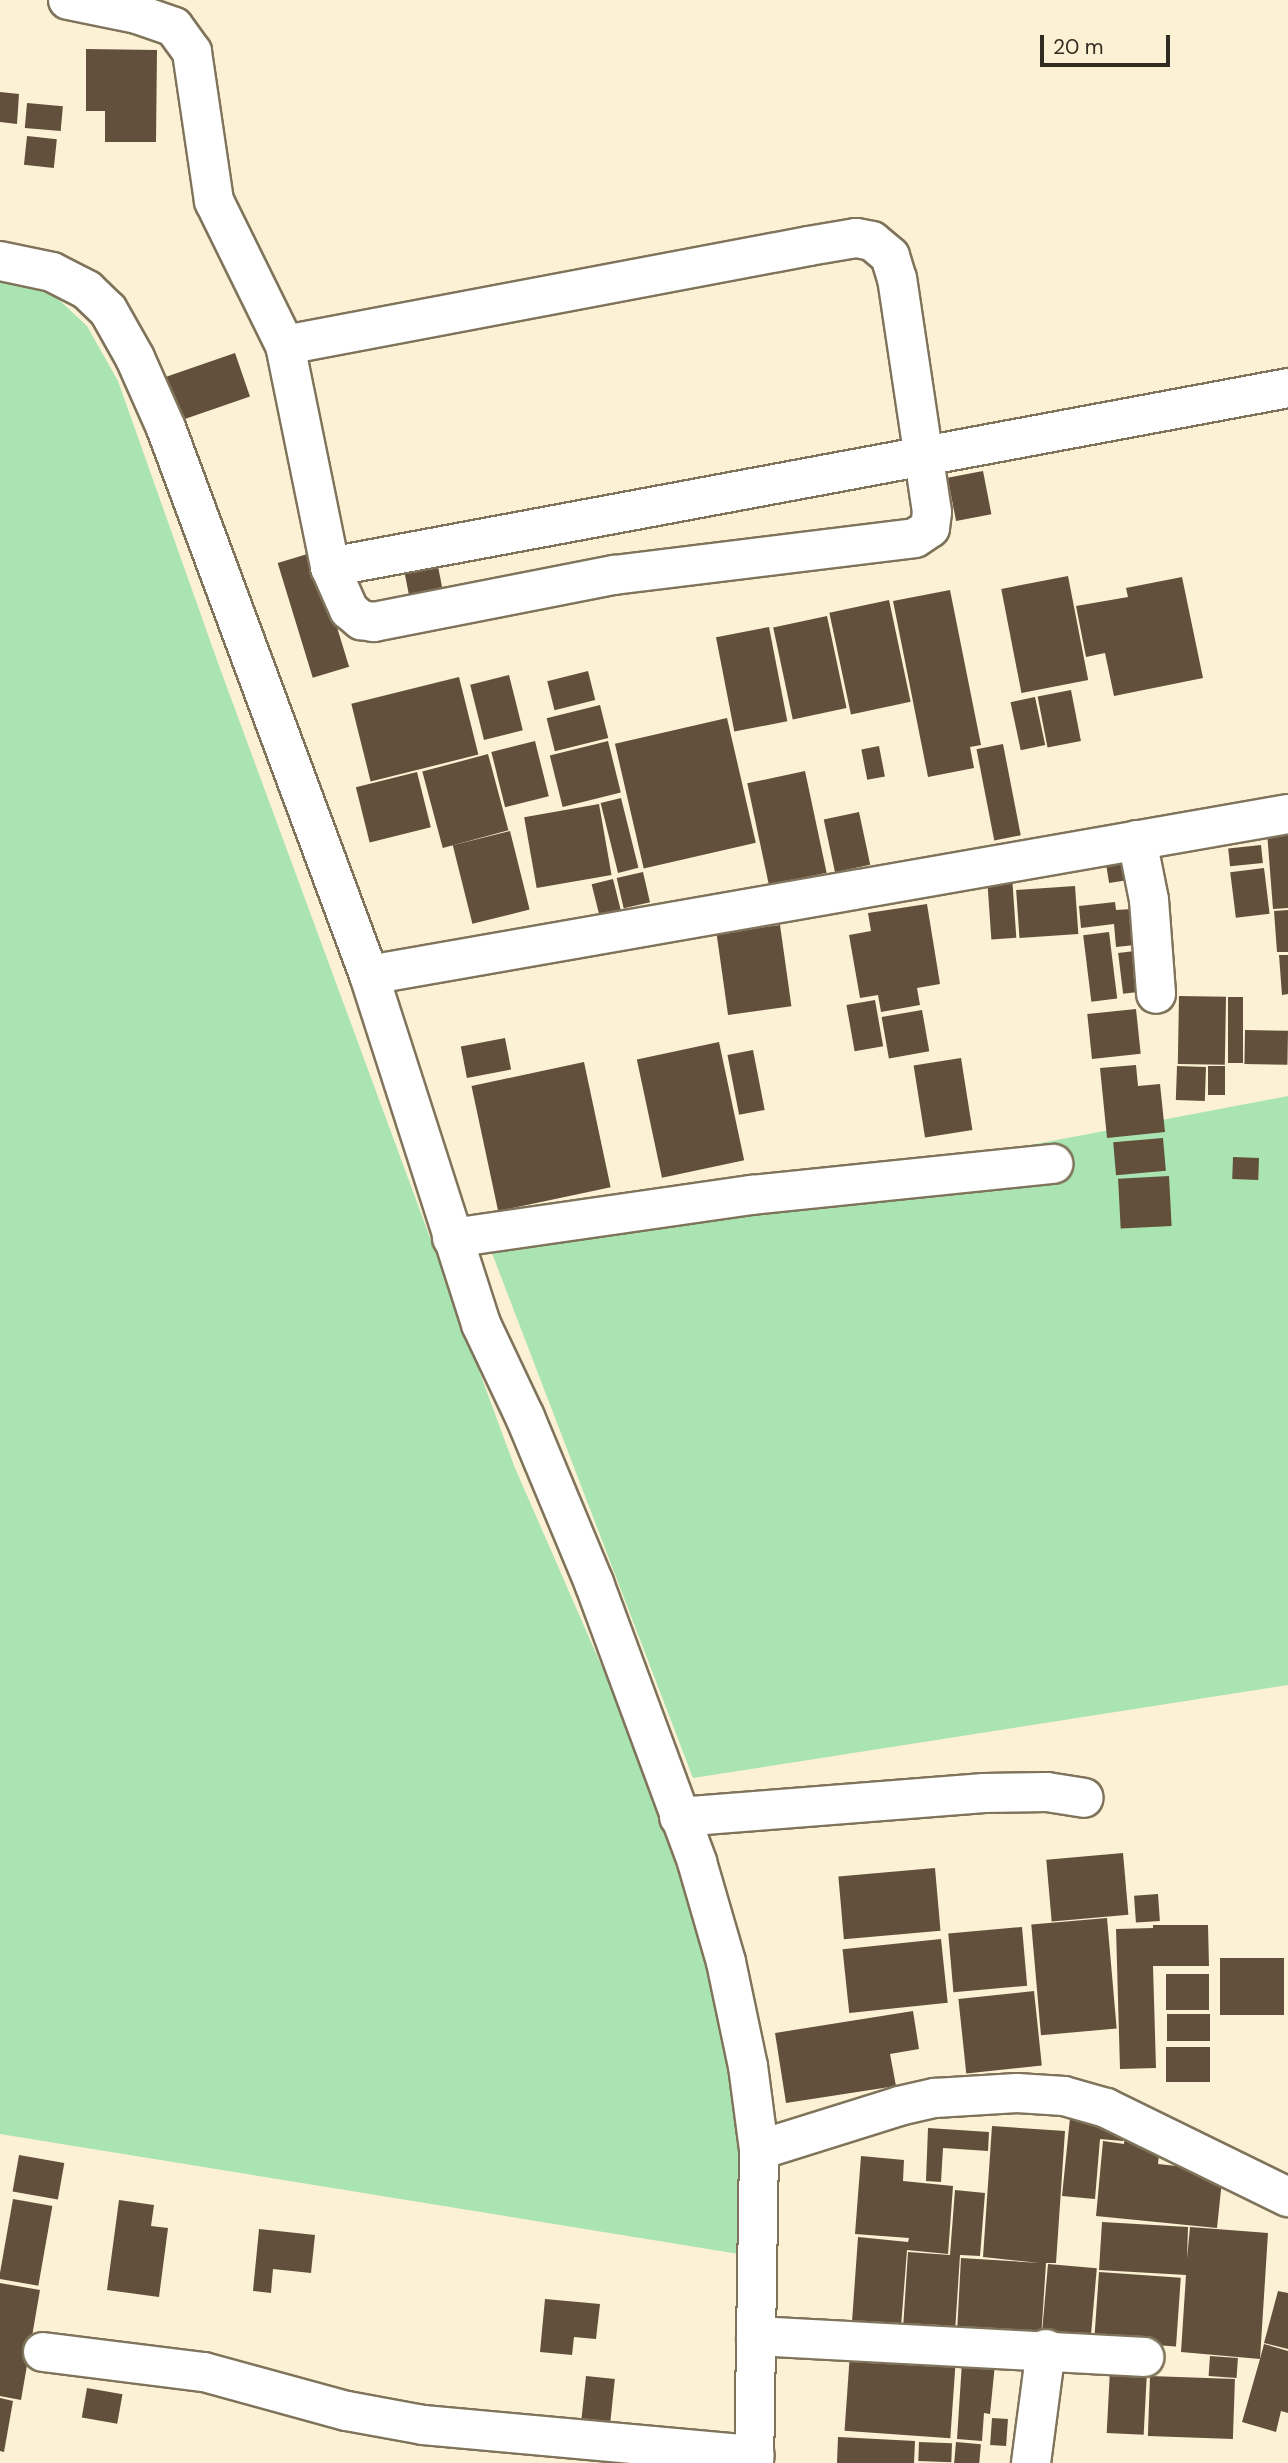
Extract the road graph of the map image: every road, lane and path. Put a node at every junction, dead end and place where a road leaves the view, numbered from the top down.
1 (68, 0) edge
2 (0, 261) edge
3 (285, 345) junction
4 (1288, 388) edge
5 (922, 457) junction
6 (330, 567) junction
7 (1288, 814) edge
8 (1137, 840) junction
9 (369, 975) junction
10 (1156, 994) dead end
11 (1053, 1164) dead end
12 (452, 1238) junction
13 (1084, 1798) dead end
14 (679, 1818) junction
15 (759, 2150) junction
16 (1288, 2197) edge
17 (756, 2336) junction
18 (1046, 2349) junction
19 (43, 2352) dead end
20 (1144, 2357) dead end
21 (754, 2459) edge
22 (1031, 2463) edge

1 - 3 street
2 - 9 street
3 - 5 street
3 - 6 street
4 - 5 street
5 - 6 street
5 - 6 street
7 - 8 street
8 - 9 street
8 - 10 street
9 - 12 street
11 - 12 street
12 - 14 street
13 - 14 street
14 - 15 street
15 - 16 street
15 - 17 street
17 - 18 street
17 - 21 street
18 - 20 street
18 - 22 street
19 - 21 street

